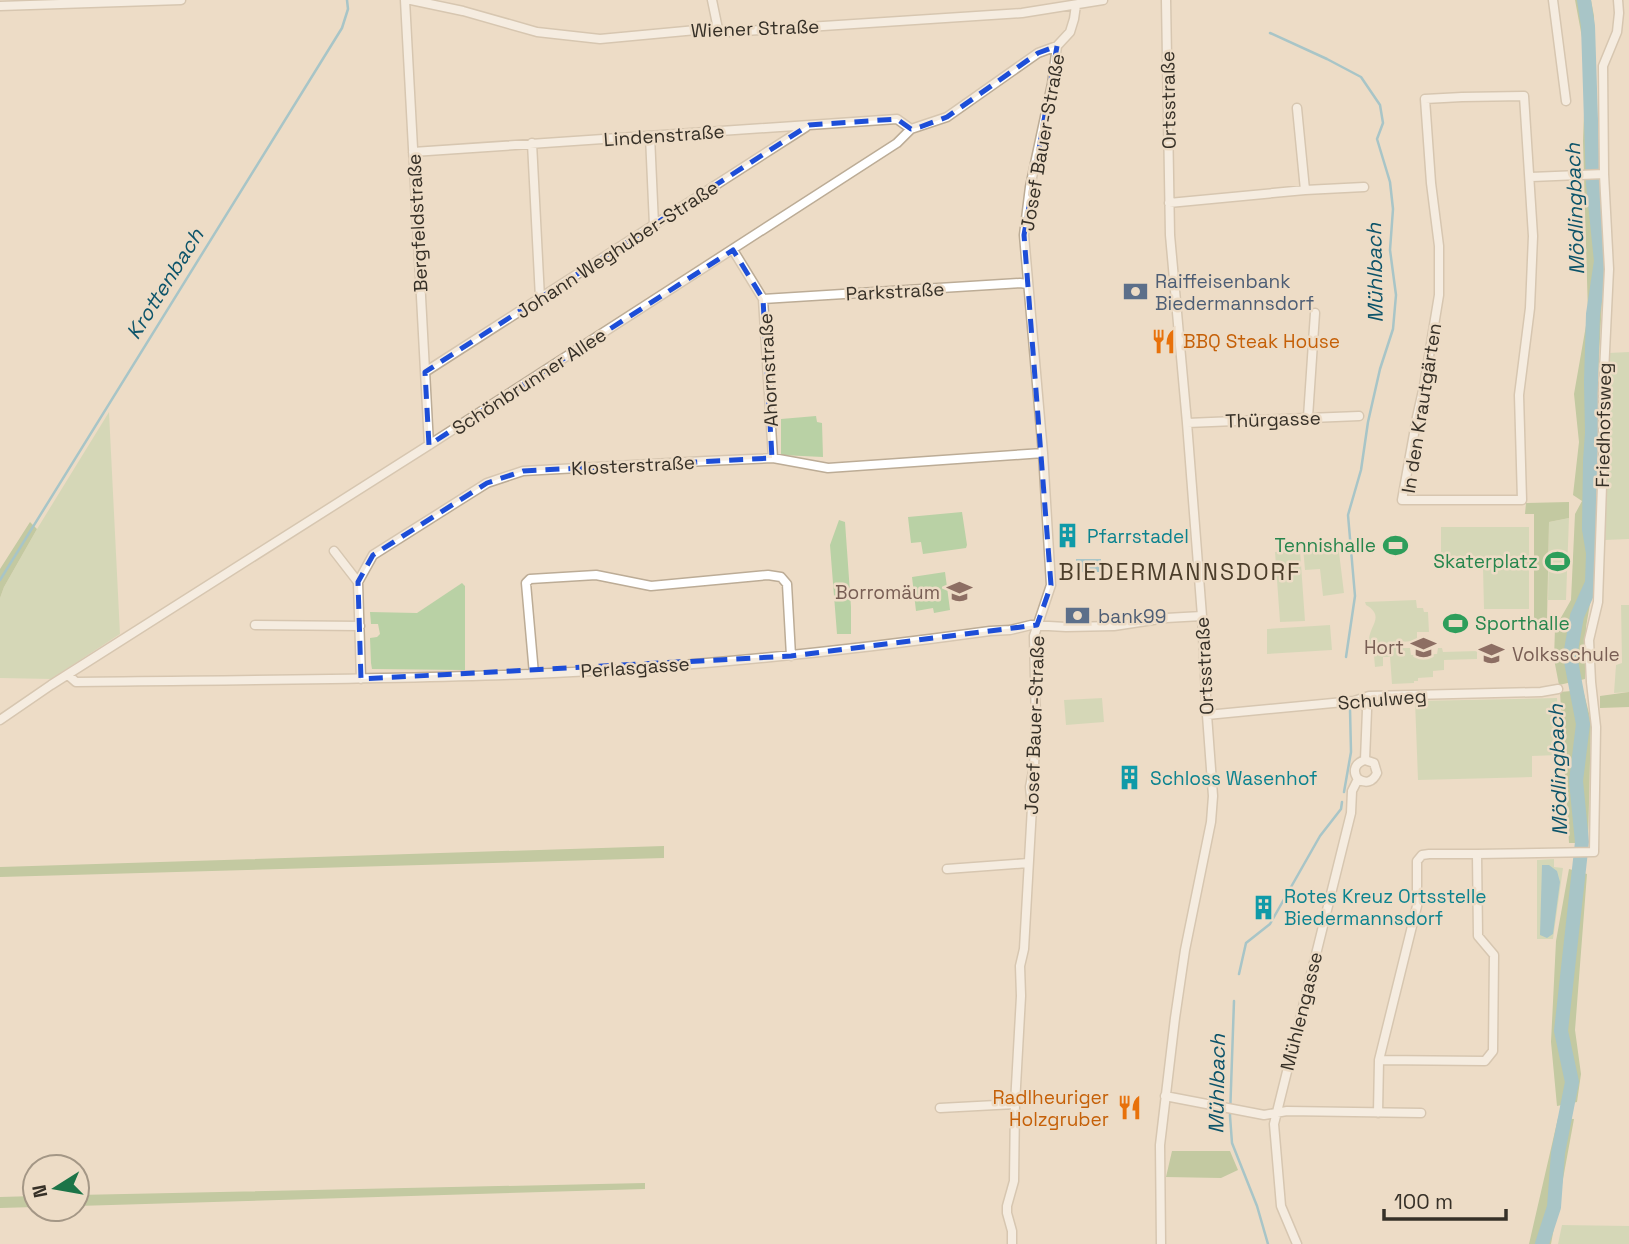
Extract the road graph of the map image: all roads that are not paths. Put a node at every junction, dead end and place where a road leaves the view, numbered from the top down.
1 (181, 0) edge
2 (405, 0) edge
3 (411, 0) edge
4 (712, 0) edge
5 (1103, 0) edge
6 (1166, 0) edge
7 (1553, 0) edge
8 (1618, 0) edge
9 (1044, 5) edge
10 (1076, 5) junction
11 (0, 6) edge
12 (718, 29) junction
13 (1057, 47) junction
14 (1566, 102) dead end
15 (1297, 108) dead end
16 (809, 125) junction
17 (911, 129) junction
18 (650, 135) junction
19 (532, 143) junction
20 (413, 152) junction
21 (1604, 174) junction
22 (1531, 177) junction
23 (1364, 187) dead end
24 (1305, 190) junction
25 (1169, 202) junction
26 (654, 225) junction
27 (733, 250) junction
28 (1027, 284) junction
29 (540, 298) junction
30 (764, 299) junction
31 (1315, 313) dead end
32 (425, 372) junction
33 (1359, 416) dead end
34 (1308, 417) junction
35 (1187, 423) junction
36 (429, 445) junction
37 (1043, 453) junction
38 (773, 457) junction
39 (334, 551) dead end
40 (358, 582) junction
41 (1202, 616) junction
42 (255, 625) dead end
43 (1037, 625) junction
44 (359, 626) junction
45 (791, 656) junction
46 (534, 674) junction
47 (68, 675) junction
48 (361, 679) junction
49 (1558, 689) dead end
50 (1351, 701) junction
51 (1206, 715) junction
52 (0, 719) edge
53 (1365, 760) junction
54 (1358, 779) junction
55 (1477, 854) junction
56 (1028, 863) junction
57 (947, 869) dead end
58 (1379, 1060) junction
59 (1165, 1096) junction
60 (1015, 1104) junction
61 (940, 1108) dead end
62 (1276, 1112) junction
63 (1378, 1113) junction
64 (1421, 1113) dead end
65 (1012, 1244) edge
66 (1161, 1244) edge
67 (1297, 1244) edge

1 - 11 street
2 - 20 street, Bergfeldstraße
3 - 12 street, Wiener Straße
4 - 12 street
5 - 10 street, Wiener Straße
6 - 25 street, Ortsstraße
7 - 14 street
8 - 21 street, Friedhofsweg
9 - 10 street, Wiener Straße
9 - 12 street, Wiener Straße
10 - 13 street, Josef Bauer-Straße
13 - 17 street, Schönbrunner Allee
13 - 28 street, Josef Bauer-Straße
15 - 24 street
16 - 17 street, Lindenstraße
16 - 18 street, Lindenstraße
16 - 26 street, Johann Weghuber-Straße
17 - 27 street, Schönbrunner Allee
18 - 19 street, Lindenstraße
18 - 26 street
19 - 20 street, Lindenstraße
19 - 29 street
20 - 32 street, Bergfeldstraße
21 - 22 street
21 - 55 street, Friedhofsweg
22 - 22 street, In den Krautgärten
23 - 24 street
24 - 25 street
25 - 35 street, Ortsstraße
26 - 29 street, Johann Weghuber-Straße
27 - 30 street, Ahornstraße
27 - 36 street, Schönbrunner Allee
28 - 30 street, Parkstraße
28 - 37 street, Josef Bauer-Straße
29 - 32 street, Johann Weghuber-Straße
30 - 38 street, Ahornstraße
31 - 34 street
32 - 36 street, Bergfeldstraße
33 - 34 street, Thürgasse
34 - 35 street, Thürgasse
35 - 41 street, Ortsstraße
36 - 47 street, Schönbrunner Allee
37 - 38 street, Klosterstraße
37 - 43 street, Josef Bauer-Straße
38 - 40 street, Klosterstraße
39 - 40 street
40 - 44 street
41 - 43 street, Perlasgasse
41 - 51 street, Ortsstraße
42 - 44 street
43 - 45 street, Perlasgasse
43 - 56 street, Josef Bauer-Straße
44 - 48 street
45 - 46 street, Perlasgasse
45 - 46 street
46 - 48 street, Perlasgasse
47 - 48 street, Perlasgasse
47 - 52 street, Schönbrunner Allee
49 - 50 street, Schulweg
50 - 51 street, Schulweg
50 - 53 street, Mühlengasse
51 - 59 street, Ortsstraße
53 - 54 street, Mühlengasse
53 - 54 street, Mühlengasse
54 - 62 street, Mühlengasse
55 - 58 street
55 - 58 street
56 - 57 street
56 - 60 street, Josef Bauer-Straße
58 - 63 street
59 - 62 street
59 - 66 street, Ortsstraße
60 - 61 street
60 - 65 street, Josef Bauer-Straße
62 - 63 street
62 - 67 street, Mühlengasse
63 - 64 street

